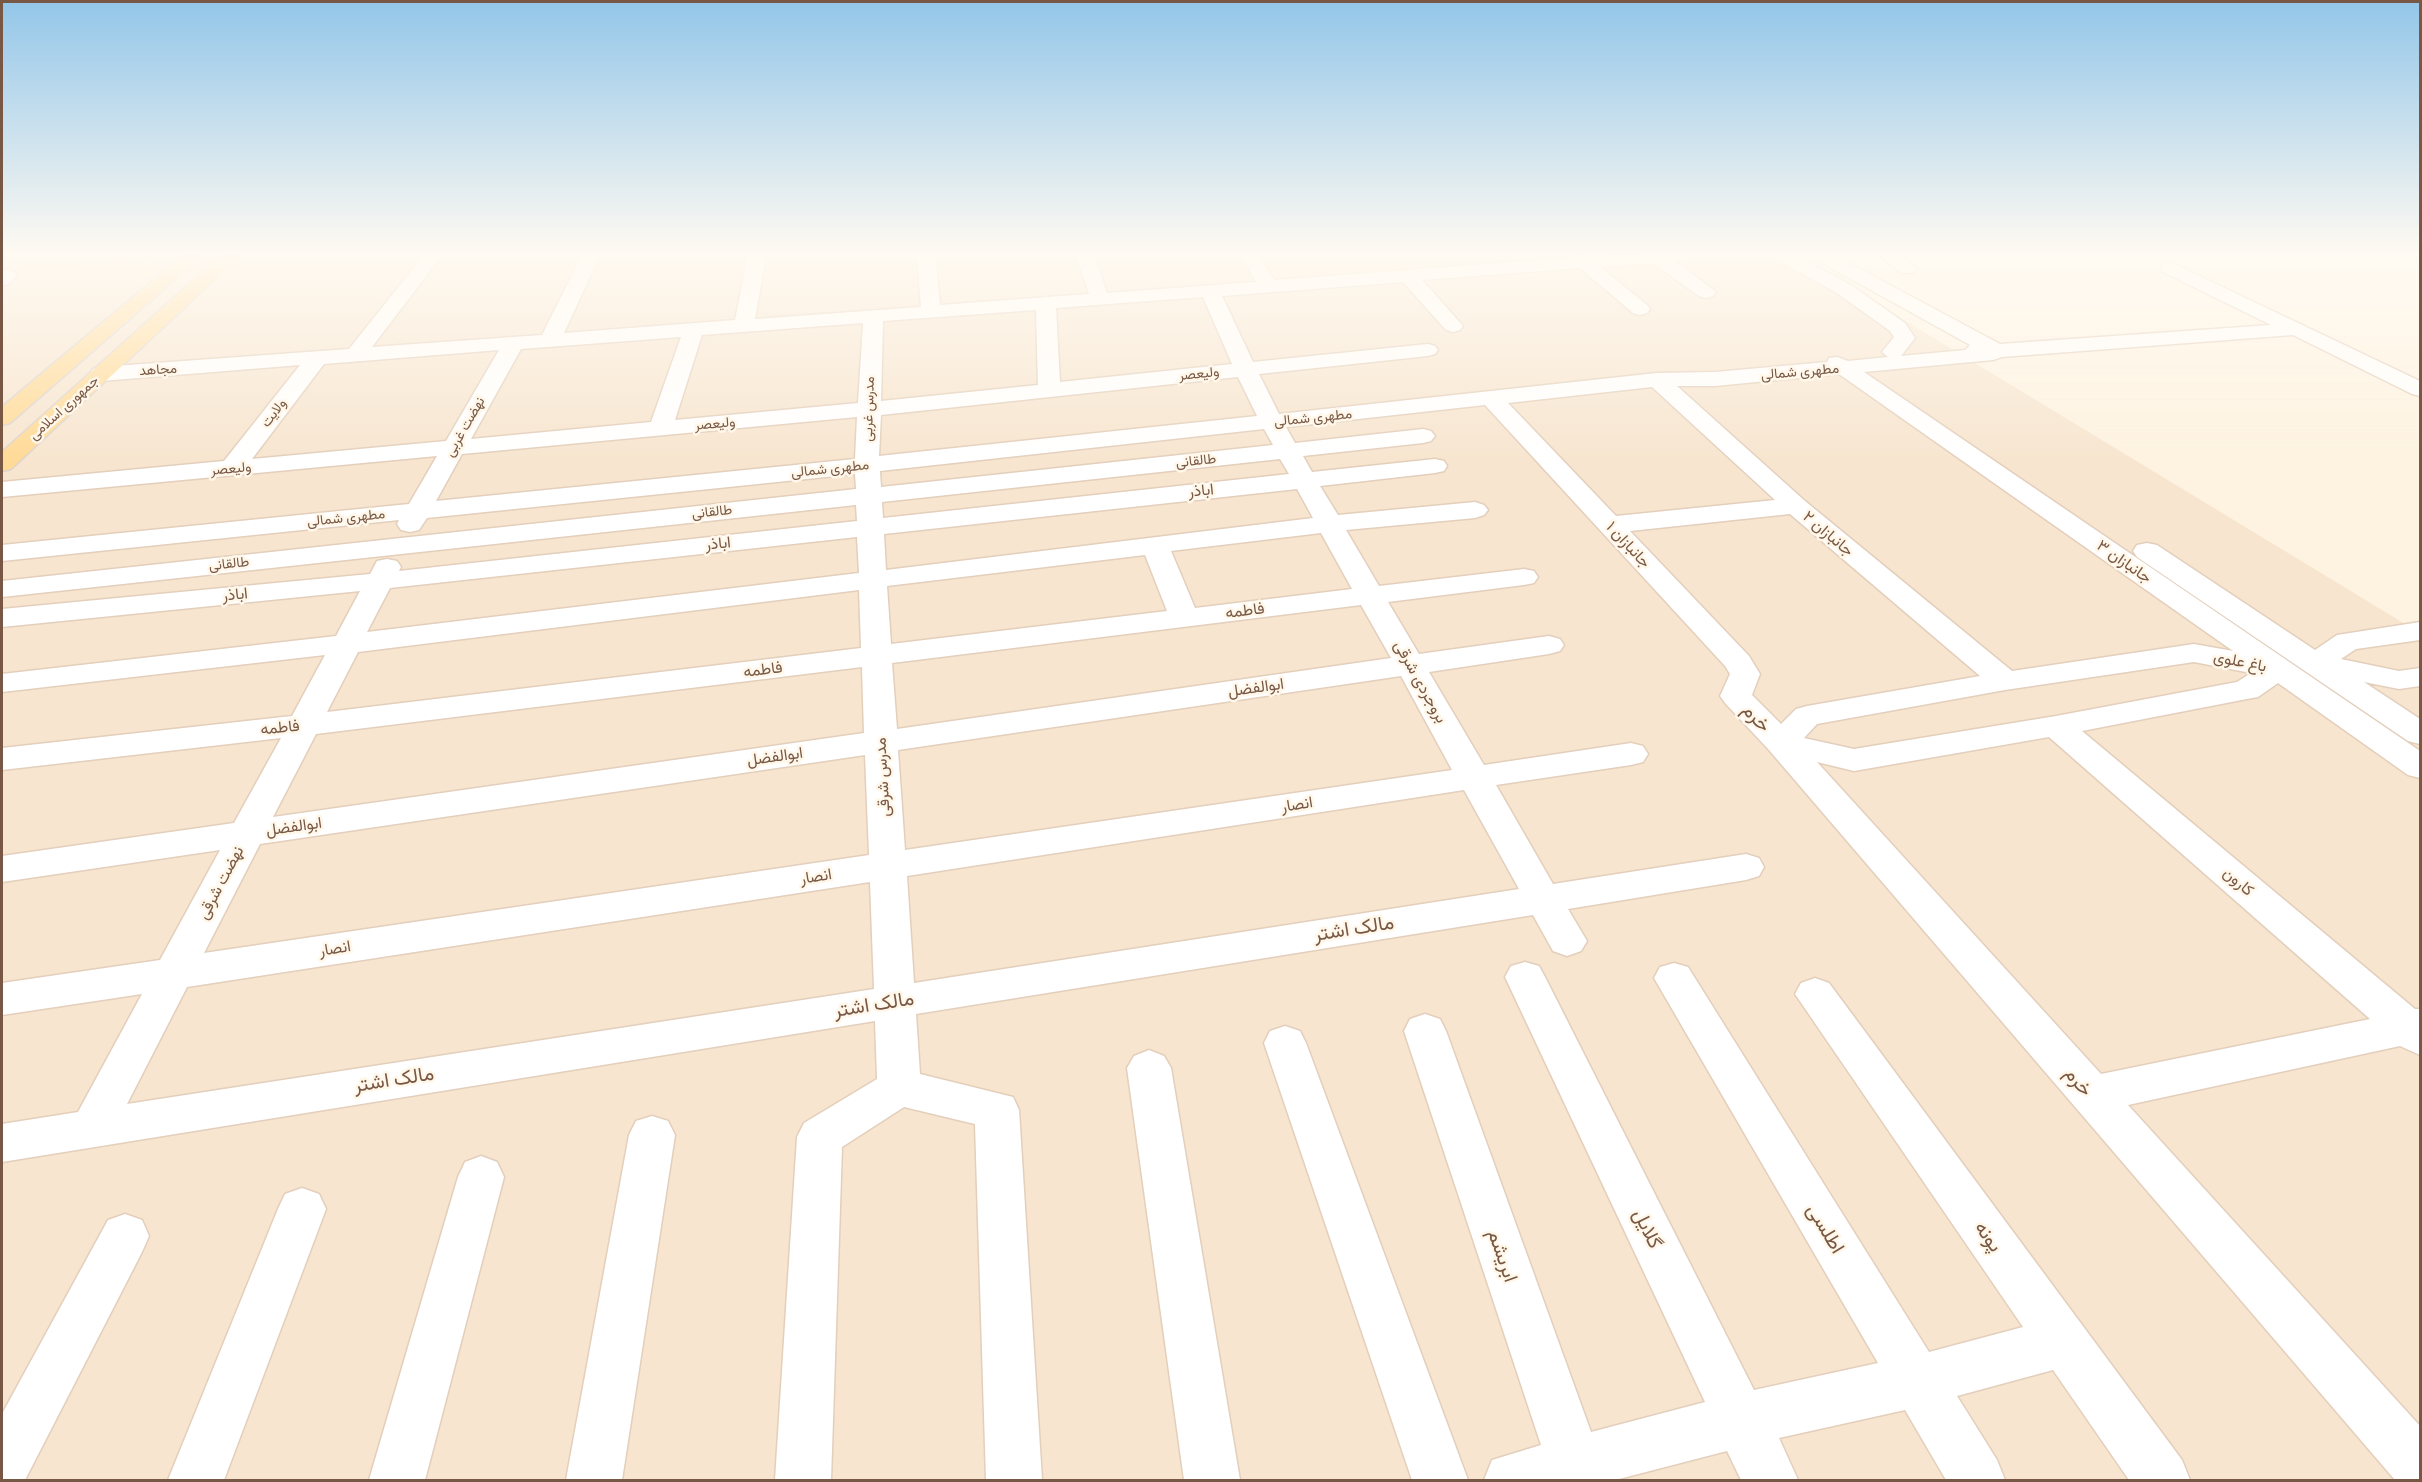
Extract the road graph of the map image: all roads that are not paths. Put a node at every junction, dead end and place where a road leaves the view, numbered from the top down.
1 (112, 324) edge
2 (157, 324) edge
3 (379, 324) edge
4 (558, 324) edge
5 (768, 324) edge
6 (873, 324) edge
7 (1047, 324) edge
8 (1225, 324) edge
9 (1894, 324) edge
10 (1947, 324) edge
11 (2285, 324) edge
12 (744, 326) joint
13 (2295, 329) junction
14 (693, 330) junction
15 (550, 340) junction
16 (514, 343) junction
17 (1428, 350) dead end
18 (1996, 351) junction
19 (1893, 352) junction
20 (355, 355) junction
21 (317, 358) junction
22 (1849, 362) junction
23 (1245, 369) junction
24 (101, 374) junction
25 (1657, 380) junction
26 (2421, 389) edge
27 (1049, 390) junction
28 (1492, 399) junction
29 (869, 409) junction
30 (1934, 409) junction
31 (1907, 411) junction
32 (2, 418) edge
33 (1272, 423) junction
34 (660, 429) junction
35 (1423, 436) dead end
36 (452, 449) junction
37 (1288, 451) junction
38 (2, 464) edge
39 (1435, 466) dead end
40 (231, 469) junction
41 (1305, 480) junction
42 (2, 489) edge
43 (869, 496) junction
44 (1796, 506) junction
45 (417, 510) junction
46 (1475, 510) dead end
47 (1330, 524) junction
48 (1610, 525) junction
49 (398, 546) junction
50 (1155, 546) junction
51 (2, 553) edge
52 (1524, 578) dead end
53 (380, 581) junction
54 (873, 581) junction
55 (2, 589) edge
56 (1371, 596) junction
57 (2, 618) edge
58 (1185, 619) junction
59 (2421, 631) edge
60 (346, 644) junction
61 (1549, 645) dead end
62 (877, 656) junction
63 (2315, 663) junction
64 (1410, 665) junction
65 (2277, 669) junction
66 (2421, 677) edge
67 (2005, 681) junction
68 (2, 683) edge
69 (1736, 696) joint
70 (304, 725) junction
71 (2055, 726) junction
72 (2421, 734) edge
73 (881, 742) junction
74 (1781, 743) junction
75 (1631, 754) dead end
76 (2, 759) edge
77 (2421, 767) edge
78 (1474, 778) junction
79 (247, 833) junction
80 (887, 866) junction
81 (1746, 867) dead end
82 (2, 869) edge
83 (1543, 899) junction
84 (1567, 941) dead end
85 (173, 973) junction
86 (1525, 977) dead end
87 (1674, 978) dead end
88 (1815, 994) dead end
89 (2, 999) edge
90 (894, 1001) junction
91 (2417, 1030) edge
92 (1425, 1031) dead end
93 (1285, 1043) dead end
94 (1149, 1068) dead end
95 (899, 1088) junction
96 (2090, 1095) junction
97 (92, 1128) junction
98 (652, 1135) dead end
99 (2, 1143) edge
100 (481, 1177) dead end
101 (302, 1209) dead end
102 (125, 1236) dead end
103 (2063, 1342) junction
104 (1917, 1381) junction
105 (1741, 1420) junction
106 (2421, 1467) edge
107 (2, 1468) edge
108 (1578, 1473) edge
109 (196, 1480) edge
110 (397, 1480) edge
111 (594, 1480) edge
112 (804, 1480) edge
113 (1014, 1480) edge
114 (1212, 1480) edge
115 (1440, 1480) edge
116 (1512, 1480) edge
117 (1770, 1480) edge
118 (1977, 1480) edge
119 (2162, 1480) edge

1 - 32 main road, جمهوری اسلامی
2 - 24 main road, جمهوری اسلامی
3 - 20 street
4 - 15 street
5 - 12 street, مجاهد
6 - 29 street, مدرس غربی
7 - 27 street
8 - 23 street, بروجردی شرقی
9 - 19 street
10 - 18 street
11 - 13 street
12 - 14 street, مجاهد
13 - 18 street
13 - 26 street
14 - 15 street, مجاهد
14 - 34 street
15 - 16 street, مجاهد
16 - 20 street, مجاهد
16 - 36 street, نهضت غربی
17 - 23 street, ولیعصر
18 - 19 street, مطهری شمالی
18 - 22 street, مطهری شمالی
19 - 22 street, مطهری شمالی
20 - 21 street, مجاهد
21 - 24 street, مجاهد
21 - 40 street, ولایت
22 - 25 street, مطهری شمالی
22 - 30 street, جانبازان ۳
22 - 31 street, جانبازان ۳
23 - 27 street, ولیعصر
23 - 33 street, بروجردی شرقی
24 - 38 main road, جمهوری اسلامی
25 - 28 street, مطهری شمالی
25 - 44 street, جانبازان ۲
27 - 29 street, ولیعصر
28 - 33 street, مطهری شمالی
28 - 48 street, جانبازان ۱
29 - 34 street, ولیعصر
29 - 43 street, مدرس غربی
30 - 31 street
30 - 63 street, جانبازان ۳
31 - 65 street, جانبازان ۳
33 - 37 street, بروجردی شرقی
33 - 43 street, مطهری شمالی
34 - 36 street, ولیعصر
35 - 37 street, طالقانی
36 - 40 street, ولیعصر
36 - 45 street, نهضت غربی
37 - 41 street, بروجردی شرقی
37 - 43 street, طالقانی
39 - 41 street, اباذر
40 - 42 street, ولیعصر
41 - 43 street, اباذر
41 - 47 street, بروجردی شرقی
43 - 45 street, مطهری شمالی
43 - 49 street, طالقانی
43 - 53 street, اباذر
43 - 54 street, مدرس شرقی
44 - 48 street
44 - 67 street, جانبازان ۲
45 - 49 street, نهضت شرقی
45 - 51 street, مطهری شمالی
46 - 47 street
47 - 50 street
47 - 56 street, بروجردی شرقی
48 - 69 street, جانبازان ۱
49 - 53 street, نهضت شرقی
49 - 55 street, طالقانی
50 - 54 street
50 - 58 street
52 - 56 street, فاطمه
53 - 57 street, اباذر
53 - 60 street, نهضت شرقی
54 - 60 street
54 - 62 street, مدرس شرقی
56 - 58 street, فاطمه
56 - 64 street, بروجردی شرقی
58 - 62 street, فاطمه
59 - 63 street
60 - 68 street
60 - 70 street, نهضت شرقی
61 - 64 street, ابوالفضل
62 - 70 street, فاطمه
62 - 73 street, مدرس شرقی
63 - 65 street
63 - 66 street
63 - 72 street, جانبازان ۳
64 - 73 street, ابوالفضل
64 - 78 street, بروجردی شرقی
65 - 67 street, باغ علوی
65 - 71 street, باغ علوی
65 - 77 street, جانبازان ۳
67 - 74 street, باغ علوی
69 - 74 street, خرم
70 - 76 street, فاطمه
70 - 79 street, نهضت شرقی
71 - 74 street, باغ علوی
71 - 91 street, کارون
73 - 79 street, ابوالفضل
73 - 80 street, مدرس شرقی
74 - 96 street, خرم
75 - 78 street, انصار
78 - 80 street, انصار
78 - 83 street, بروجردی شرقی
79 - 82 street, ابوالفضل
79 - 85 street, نهضت شرقی
80 - 85 street, انصار
80 - 90 street, مدرس شرقی
81 - 83 street, مالک اشتر
83 - 84 street, بروجردی شرقی
83 - 90 street, مالک اشتر
85 - 89 street, انصار
85 - 97 street, نهضت شرقی
86 - 105 street, گلایل
87 - 104 street, اطلسی
88 - 103 street, پونه
90 - 95 street, مدرس شرقی
90 - 97 street, مالک اشتر
91 - 96 street
92 - 108 street, ابریشم
93 - 115 street
94 - 114 street
95 - 112 street
95 - 113 street
96 - 106 street, خرم
97 - 99 street, مالک اشتر
98 - 111 street
100 - 110 street
101 - 109 street
102 - 107 street
103 - 104 street
103 - 119 street, پونه
104 - 105 street
104 - 118 street, اطلسی
105 - 108 street
105 - 117 street, گلایل
108 - 116 street

